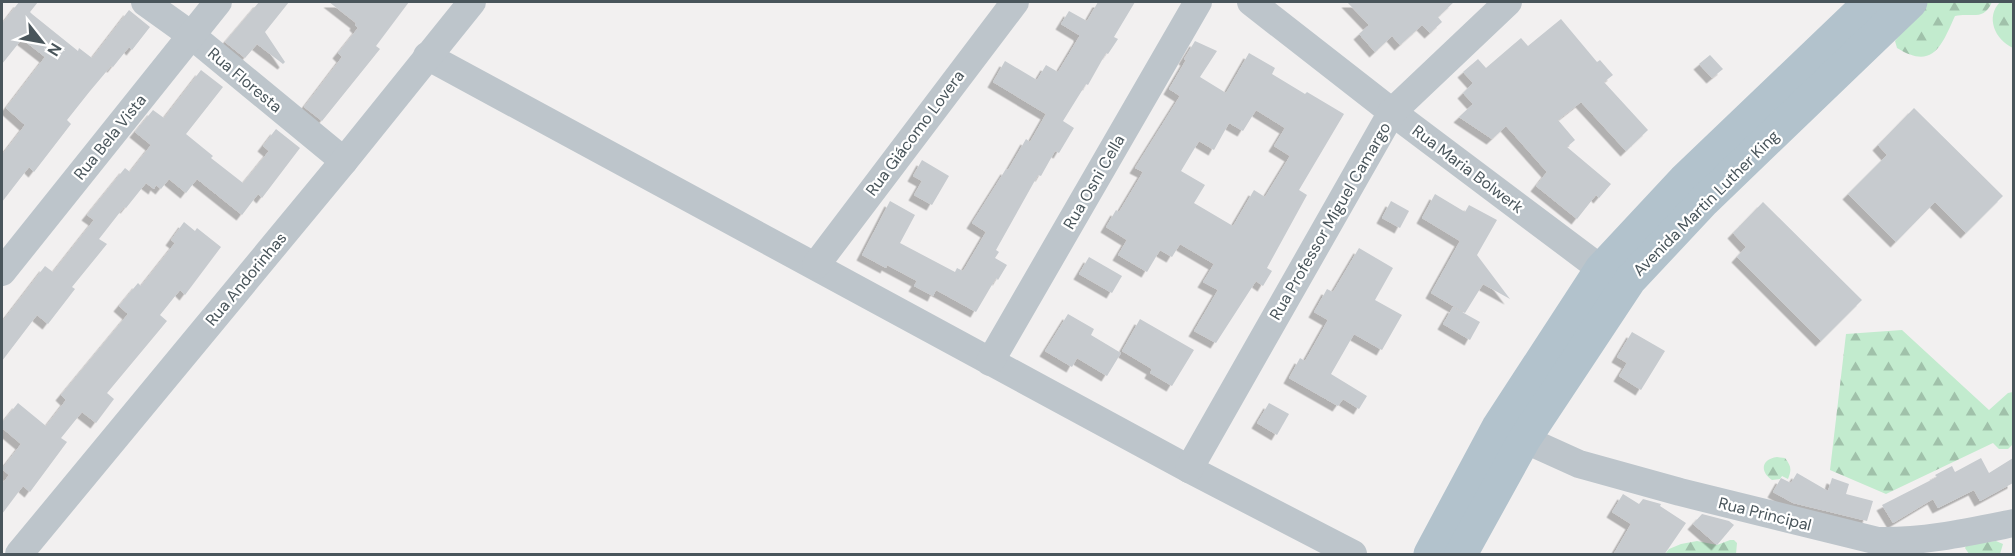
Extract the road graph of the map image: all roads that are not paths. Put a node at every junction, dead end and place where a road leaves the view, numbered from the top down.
1 (145, 2) edge
2 (218, 2) edge
3 (472, 2) edge
4 (1015, 2) edge
5 (1198, 2) edge
6 (1251, 2) edge
7 (1508, 2) edge
8 (1870, 2) edge
9 (1911, 2) edge
10 (191, 35) junction
11 (427, 56) junction
12 (1392, 112) junction
13 (344, 161) junction
14 (1694, 191) junction
15 (816, 265) junction
16 (1601, 269) junction
17 (2, 272) edge
18 (990, 362) junction
19 (1511, 434) junction
20 (1189, 469) junction
21 (2013, 523) edge
22 (19, 555) edge
23 (1353, 555) edge
24 (1430, 555) edge
25 (1461, 555) edge

1 - 10 street, Rua Floresta
2 - 10 street, Rua Bela Vista
3 - 11 street, Rua Andorinhas
4 - 15 street, Rua Giácomo Lovera
5 - 18 street, Rua Osni Cella
6 - 12 street, Rua Maria Bolwerk
7 - 12 street, Rua Professor Miguel Camargo
8 - 14 main road, Avenida Martin Luther King
9 - 14 main road, Avenida Martin Luther King
10 - 13 street, Rua Floresta
10 - 17 street, Rua Bela Vista
11 - 13 street, Rua Andorinhas
11 - 15 street
12 - 16 street, Rua Maria Bolwerk
12 - 20 street, Rua Professor Miguel Camargo
13 - 22 street, Rua Andorinhas
14 - 16 main road, Avenida Martin Luther King
14 - 19 main road, Avenida Martin Luther King
15 - 18 street
16 - 19 main road, Avenida Martin Luther King
18 - 20 street
19 - 21 street, Rua Principal
19 - 24 main road, Avenida Martin Luther King
19 - 25 main road, Avenida Martin Luther King
20 - 23 street

